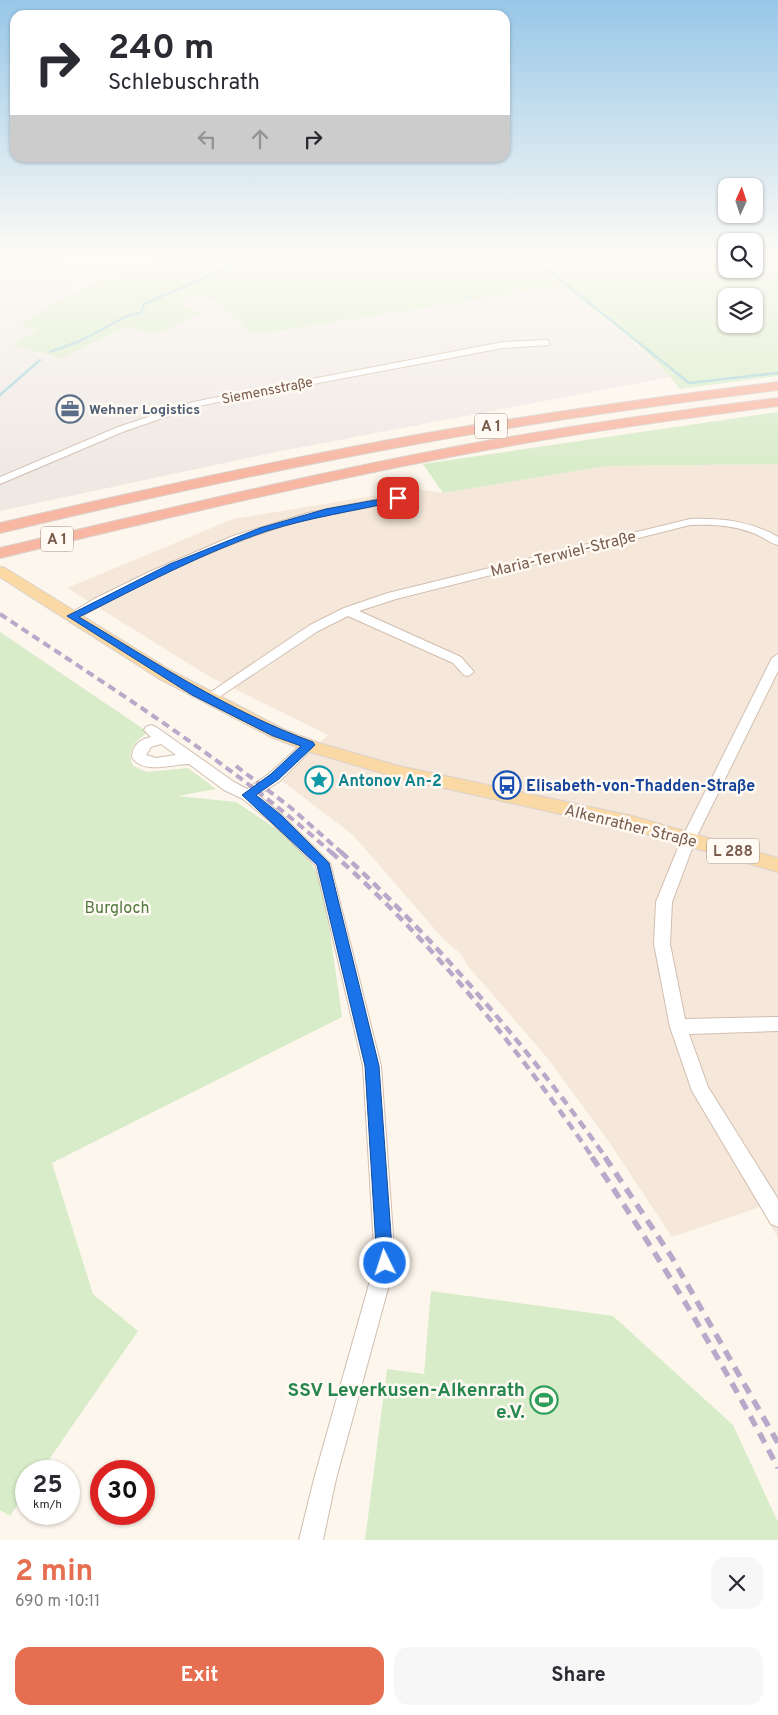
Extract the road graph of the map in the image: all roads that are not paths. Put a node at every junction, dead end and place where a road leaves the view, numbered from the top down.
1 (546, 343) dead end
2 (778, 386) edge
3 (778, 402) edge
4 (0, 481) edge
5 (409, 496) dead end
6 (0, 528) edge
7 (778, 542) edge
8 (0, 553) edge
9 (0, 571) edge
10 (348, 611) junction
11 (72, 616) junction
12 (778, 658) edge
13 (468, 672) dead end
14 (208, 698) junction
15 (151, 730) dead end
16 (163, 739) junction
17 (309, 745) junction
18 (190, 758) junction
19 (248, 795) junction
20 (689, 838) junction
21 (778, 864) edge
22 (778, 1024) edge
23 (678, 1027) junction
24 (778, 1217) edge
25 (311, 1540) edge

1 - 4 street, Siemensstraße
2 - 6 highway, A 1
3 - 8 highway, A 1
5 - 11 street
7 - 10 street, Maria-Terwiel-Straße
9 - 11 main road, Alkenrather Straße / L 288
10 - 13 street
10 - 14 street, Maria-Terwiel-Straße
11 - 14 main road, Alkenrather Straße / L 288
12 - 20 street
14 - 17 main road, Alkenrather Straße / L 288
15 - 16 street
16 - 18 street
16 - 18 street
17 - 19 street
17 - 20 main road, Alkenrather Straße / L 288
18 - 19 street
19 - 25 street
20 - 21 main road, Alkenrather Straße / L 288
20 - 23 street
22 - 23 street
23 - 24 street

